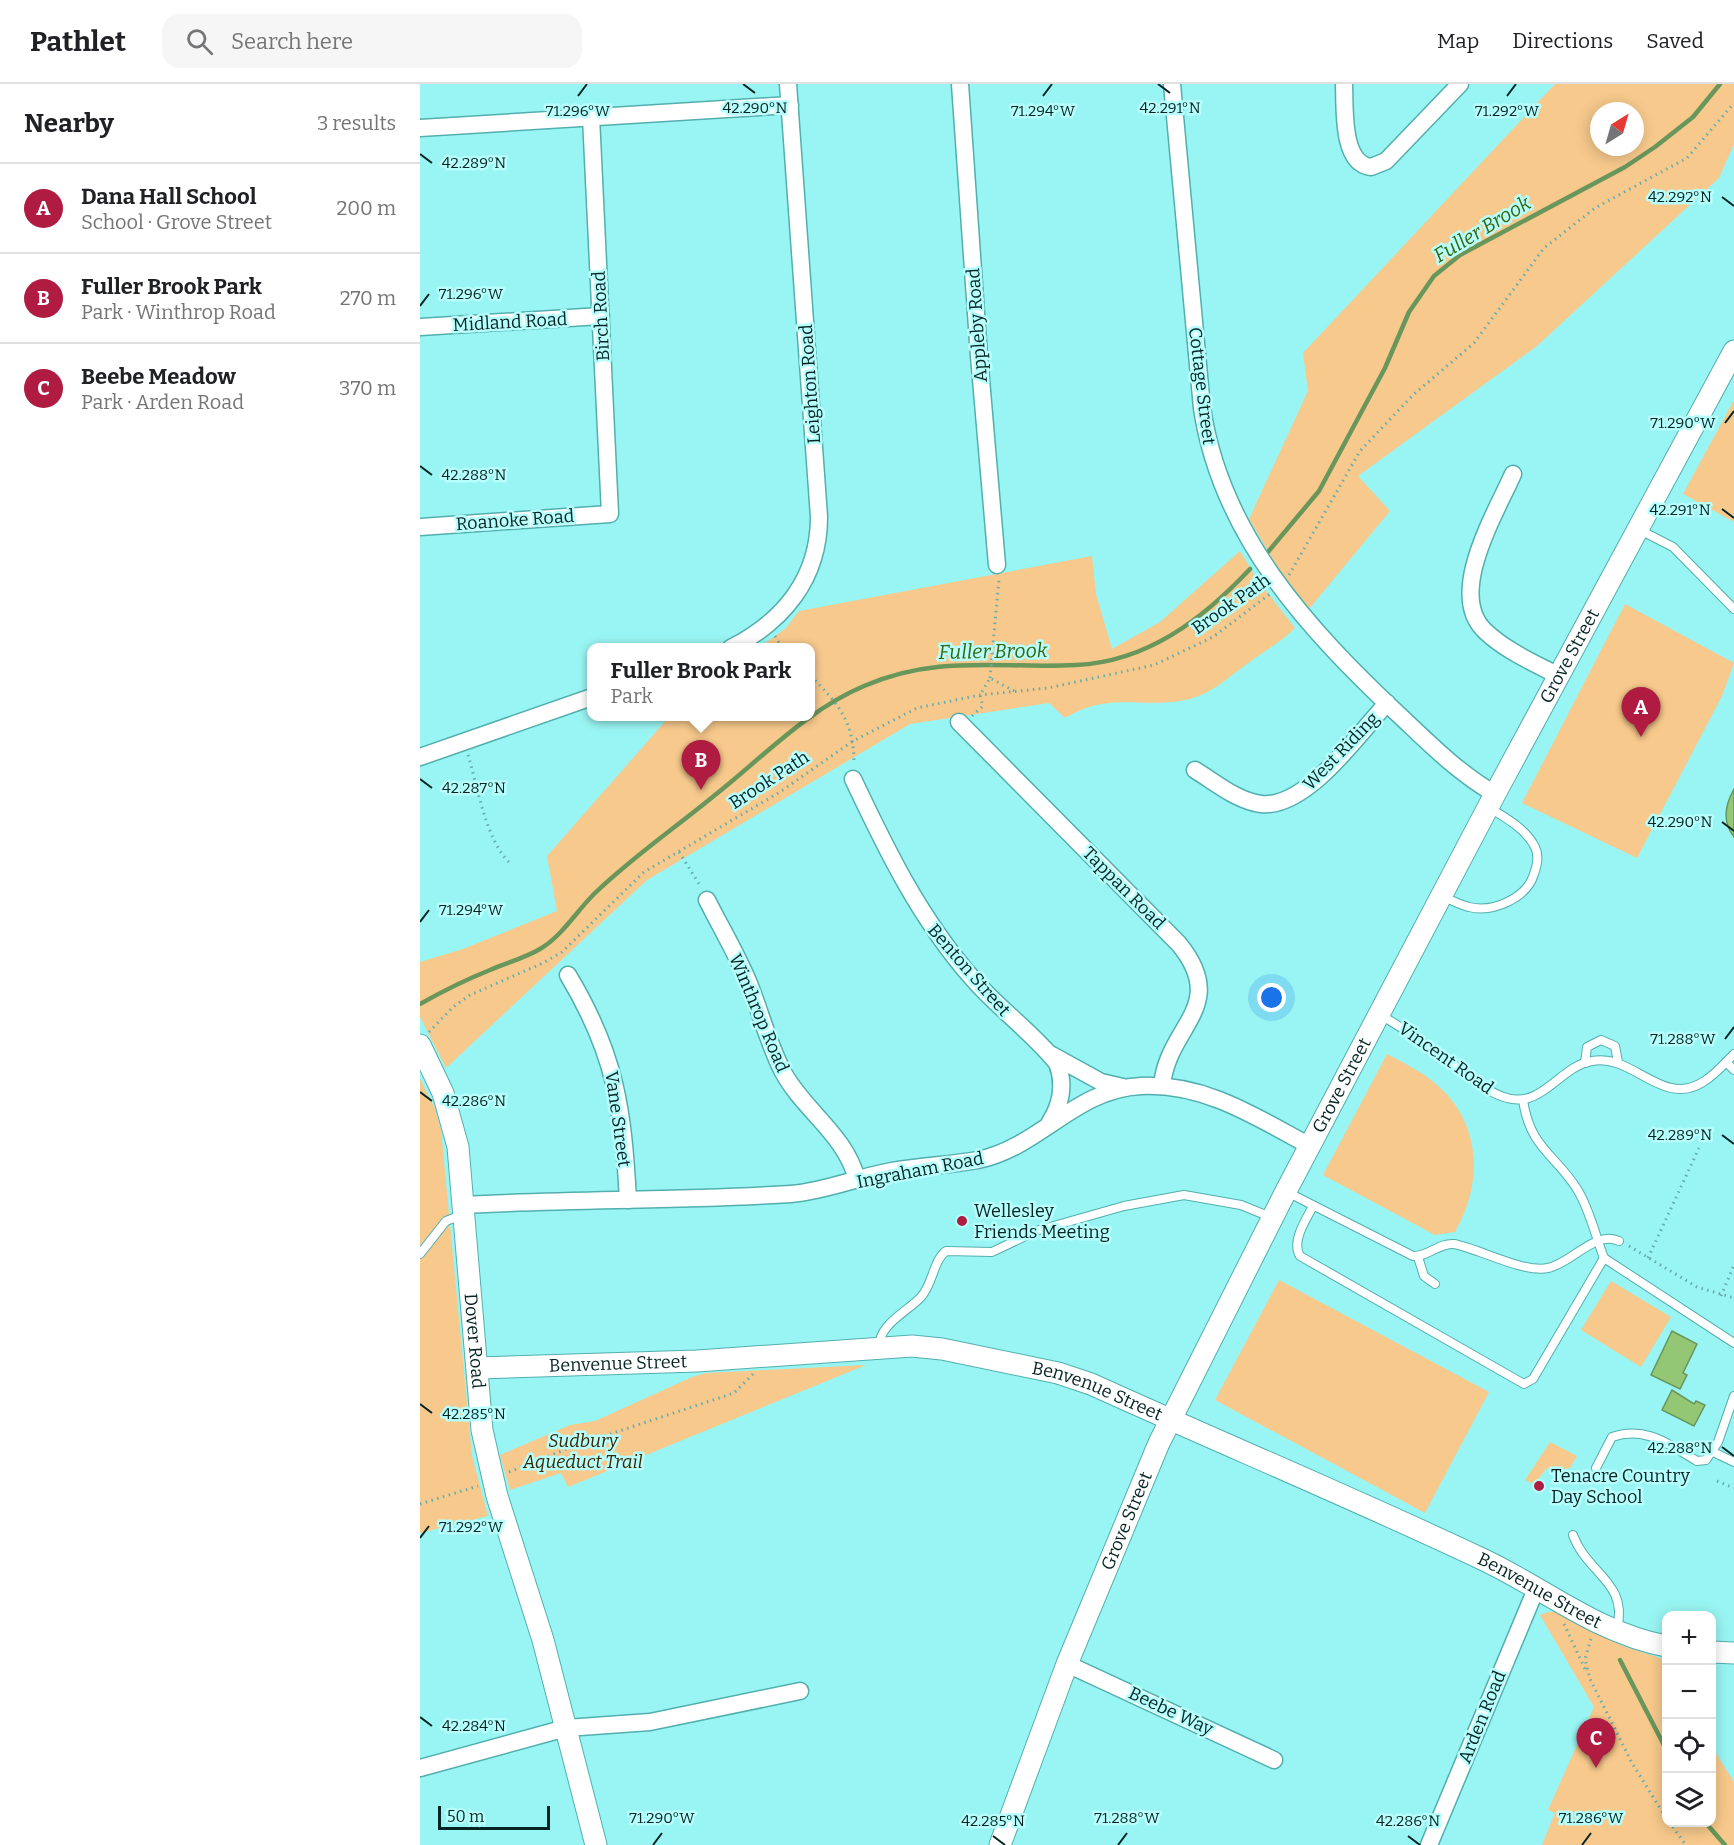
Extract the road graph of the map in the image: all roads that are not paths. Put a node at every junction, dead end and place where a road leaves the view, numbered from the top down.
1 (788, 84) edge
2 (960, 84) edge
3 (1172, 84) edge
4 (1344, 84) edge
5 (1460, 84) edge
6 (790, 105) junction
7 (591, 117) junction
8 (420, 128) edge
9 (601, 316) junction
10 (420, 327) edge
11 (1734, 351) edge
12 (1513, 474) dead end
13 (610, 514) joint
14 (420, 527) edge
15 (1638, 529) junction
16 (997, 566) road end
17 (1734, 609) edge
18 (740, 643) edge
19 (1559, 676) junction
20 (587, 698) edge
21 (1387, 703) junction
22 (961, 724) road end
23 (420, 757) edge
24 (1195, 770) dead end
25 (853, 779) road end
26 (1492, 801) junction
27 (1443, 896) junction
28 (707, 900) road end
29 (568, 975) dead end
30 (1380, 1015) junction
31 (424, 1039) edge
32 (1049, 1053) junction
33 (1734, 1054) edge
34 (1618, 1062) junction
35 (1726, 1062) junction
36 (1585, 1063) junction
37 (1734, 1070) edge
38 (1162, 1086) junction
39 (1130, 1087) junction
40 (1523, 1100) junction
41 (1048, 1126) junction
42 (1310, 1146) junction
43 (857, 1180) junction
44 (1286, 1191) junction
45 (628, 1200) junction
46 (1313, 1206) junction
47 (464, 1210) junction
48 (1273, 1218) junction
49 (1619, 1240) road end
50 (1597, 1241) junction
51 (420, 1254) edge
52 (1418, 1257) junction
53 (1604, 1258) junction
54 (1435, 1284) dead end
55 (1734, 1343) edge
56 (879, 1347) junction
57 (478, 1368) junction
58 (1734, 1396) edge
59 (1731, 1414) edge
60 (1170, 1420) junction
61 (1713, 1452) junction
62 (1734, 1462) edge
63 (1596, 1468) dead end
64 (1573, 1535) dead end
65 (1543, 1593) junction
66 (1608, 1627) junction
67 (1662, 1645) edge
68 (1716, 1652) edge
69 (1734, 1653) edge
70 (1067, 1664) junction
71 (800, 1691) dead end
72 (566, 1728) junction
73 (1274, 1760) dead end
74 (420, 1768) edge
75 (596, 1845) edge
76 (1000, 1845) edge
77 (1429, 1845) edge

1 - 6 street, Leighton Road
2 - 16 street, Appleby Road
3 - 21 street, Cottage Street
4 - 5 street
6 - 7 street
6 - 18 street, Leighton Road
7 - 8 street
7 - 9 street, Birch Road
9 - 10 street, Midland Road
9 - 13 street, Birch Road
11 - 15 street, Grove Street
12 - 19 street
13 - 14 street, Roanoke Road
15 - 17 lane
15 - 19 street, Grove Street
19 - 26 street, Grove Street
20 - 23 street
21 - 24 street, West Riding
21 - 26 street, Cottage Street
22 - 38 street, Tappan Road
25 - 32 street, Benton Street
26 - 27 street, Grove Street
26 - 27 lane
27 - 30 street, Grove Street
28 - 43 street, Winthrop Road
29 - 45 street, Vane Street
30 - 40 lane, Vincent Road
30 - 42 street, Grove Street
31 - 47 street, Dover Road
32 - 39 street, Benton Street
32 - 41 street, Benton Street
33 - 35 lane
34 - 35 lane
34 - 36 lane
34 - 36 lane
35 - 37 lane
36 - 40 lane
38 - 39 street, Ingraham Road
38 - 42 street, Ingraham Road
39 - 41 street, Ingraham Road
40 - 50 lane
41 - 43 street, Ingraham Road
42 - 44 street, Grove Street
43 - 45 street, Ingraham Road
44 - 46 lane
44 - 48 street, Grove Street
45 - 47 street, Ingraham Road
46 - 52 lane
46 - 53 lane
47 - 51 lane
47 - 57 street, Dover Road
48 - 56 lane
48 - 60 street, Grove Street
49 - 50 lane
50 - 52 lane
50 - 53 lane
52 - 54 lane
53 - 55 lane
56 - 57 street, Benvenue Street
56 - 60 street, Benvenue Street
57 - 72 street, Dover Road
58 - 59 lane
59 - 61 lane
60 - 65 street, Benvenue Street
60 - 70 street, Grove Street
61 - 62 lane
61 - 63 lane
64 - 66 lane
65 - 66 street, Benvenue Street
65 - 77 street, Arden Road
66 - 67 street, Benvenue Street
68 - 69 street
70 - 73 street, Beebe Way
70 - 76 street, Grove Street
71 - 72 street
72 - 74 street
72 - 75 street, Dover Road

